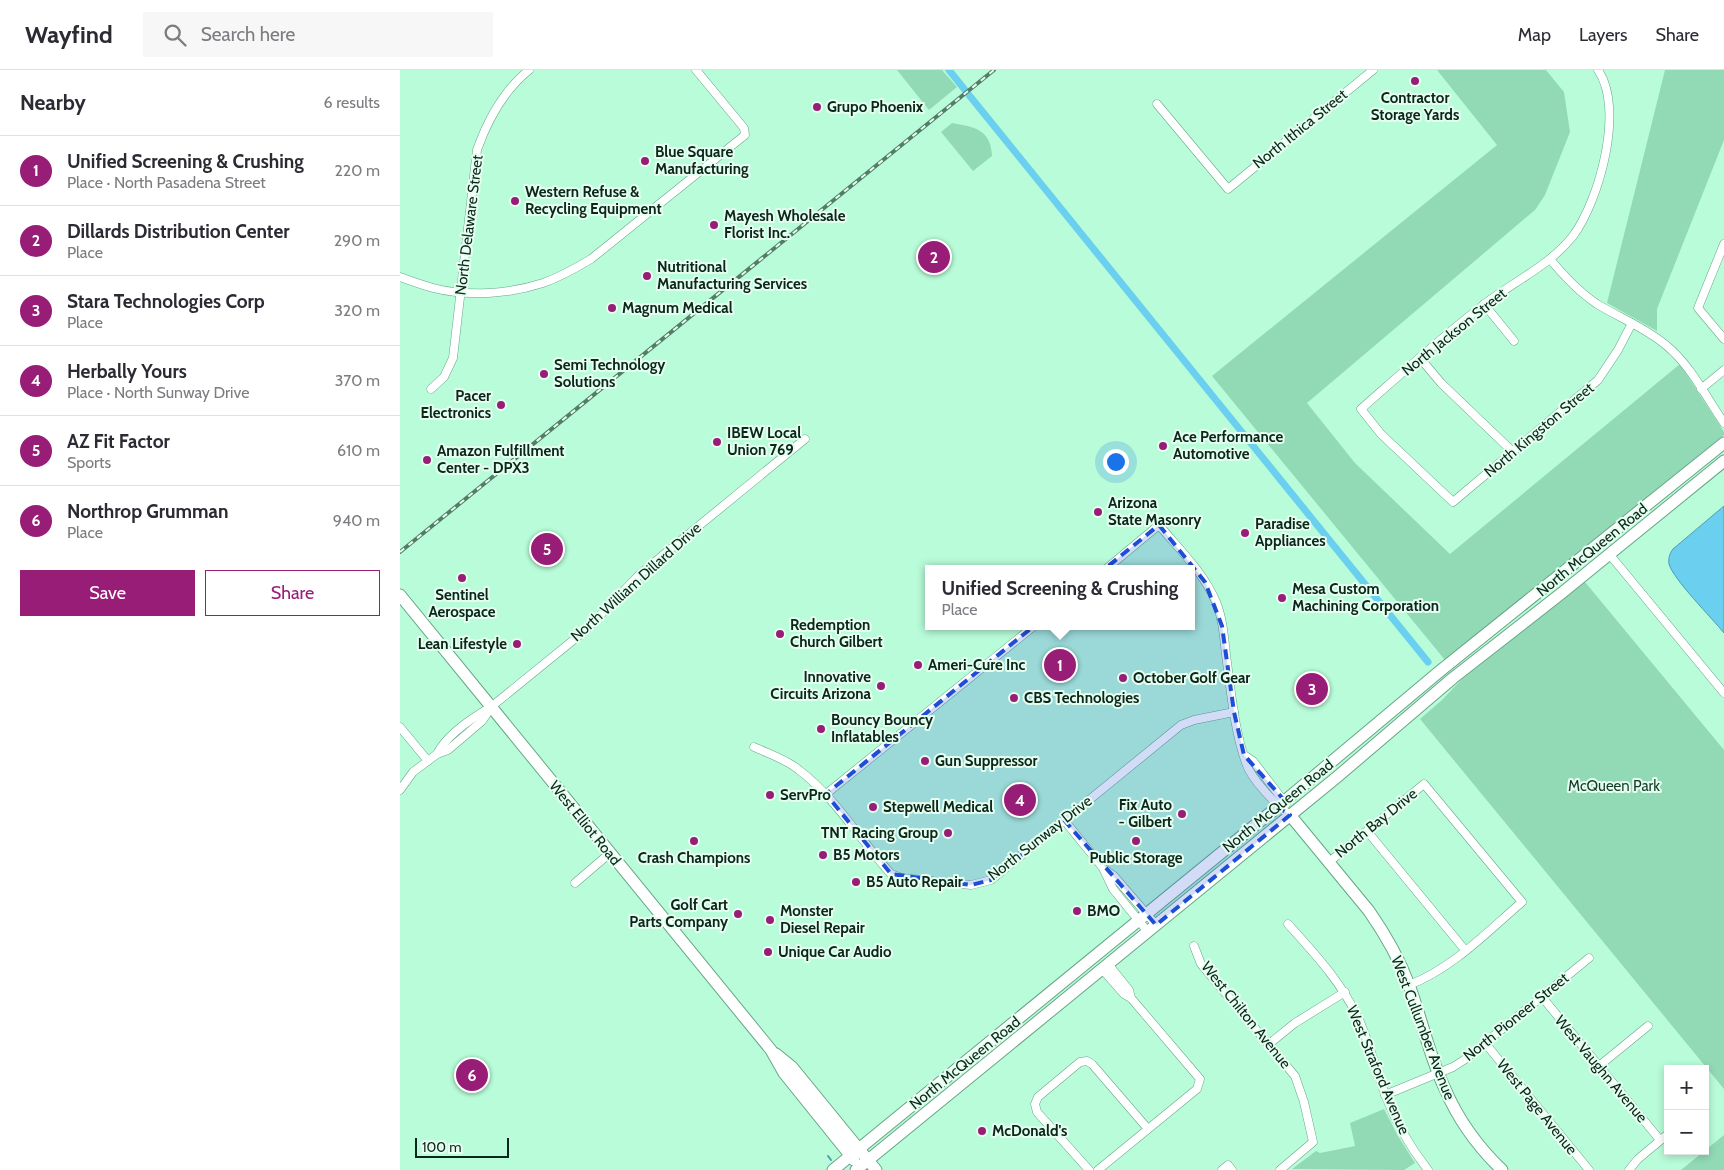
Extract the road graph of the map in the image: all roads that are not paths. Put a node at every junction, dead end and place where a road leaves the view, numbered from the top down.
1 (529, 70) edge
2 (696, 70) edge
3 (1373, 70) edge
4 (1601, 71) edge
5 (1157, 104) dead end
6 (1724, 244) edge
7 (1550, 260) junction
8 (400, 277) edge
9 (460, 292) junction
10 (1484, 304) junction
11 (1632, 324) junction
12 (1724, 339) edge
13 (1514, 341) dead end
14 (1420, 358) junction
15 (1724, 370) edge
16 (431, 389) dead end
17 (1701, 389) junction
18 (1724, 423) edge
19 (805, 439) dead end
20 (1724, 443) edge
21 (1514, 452) junction
22 (1724, 461) edge
23 (1453, 502) joint
24 (1610, 555) junction
25 (1111, 565) edge
26 (1191, 565) edge
27 (1195, 570) edge
28 (1554, 581) junction
29 (1563, 592) junction
30 (400, 595) edge
31 (1029, 630) edge
32 (1440, 671) junction
33 (1449, 682) junction
34 (1724, 693) edge
35 (491, 707) junction
36 (1234, 712) junction
37 (400, 727) edge
38 (754, 747) dead end
39 (428, 761) junction
40 (400, 790) edge
41 (826, 794) junction
42 (1282, 804) junction
43 (1290, 815) junction
44 (1064, 820) junction
45 (1367, 831) junction
46 (610, 853) junction
47 (1329, 862) junction
48 (575, 883) dead end
49 (1143, 917) junction
50 (1288, 924) dead end
51 (1152, 928) junction
52 (1194, 946) dead end
53 (1465, 950) junction
54 (1589, 958) dead end
55 (1105, 967) junction
56 (1408, 984) junction
57 (1344, 992) junction
58 (1542, 997) junction
59 (1648, 1026) dead end
60 (1001, 1033) junction
61 (1485, 1043) junction
62 (1010, 1044) junction
63 (1269, 1044) junction
64 (1600, 1066) junction
65 (1438, 1073) junction
66 (1385, 1095) junction
67 (1148, 1129) junction
68 (1664, 1137) edge
69 (1660, 1140) junction
70 (854, 1152) junction
71 (861, 1167) edge
72 (833, 1170) edge
73 (876, 1170) edge
74 (1089, 1170) edge
75 (1098, 1170) edge
76 (1280, 1170) edge
77 (1428, 1170) edge
78 (1502, 1170) edge
79 (1589, 1170) edge
80 (1629, 1170) edge

1 - 9 street, North Delaware Street
2 - 9 street
3 - 5 street, North Ithica Street
4 - 7 street, North Jackson Street
6 - 12 street
7 - 10 street, North Jackson Street
7 - 11 street
8 - 9 street
9 - 16 street, North Delaware Street
10 - 13 street
10 - 14 street, North Jackson Street
11 - 17 street
11 - 21 street, North Kingston Street
14 - 21 street
14 - 23 street, North Jackson Street
15 - 17 street
17 - 18 street
19 - 35 street, North William Dillard Drive
20 - 28 main road, North McQueen Road
21 - 23 street, North Kingston Street
22 - 24 main road, North McQueen Road
24 - 29 main road, North McQueen Road
24 - 34 street
25 - 26 street
27 - 36 street
28 - 29 main road
28 - 32 main road, North McQueen Road
29 - 33 main road, North McQueen Road
30 - 35 main road, West Elliot Road
31 - 41 street
32 - 33 main road
32 - 42 main road, North McQueen Road
33 - 43 main road, North McQueen Road
35 - 39 street, North William Dillard Drive
35 - 46 main road, West Elliot Road
36 - 42 street
36 - 44 street, North Sunway Drive
37 - 39 street
38 - 41 street, North Sunway Drive
39 - 40 street, North William Dillard Drive
41 - 44 street, North Sunway Drive
42 - 43 street
42 - 49 main road, North McQueen Road
43 - 47 main road, West Cullumber Avenue
43 - 51 main road, North McQueen Road
44 - 49 street
45 - 47 street, North Bay Drive
45 - 53 street
45 - 53 street, North Bay Drive
46 - 48 street
46 - 70 main road, West Elliot Road
47 - 56 main road, West Cullumber Avenue
49 - 51 street
49 - 60 main road, North McQueen Road
50 - 57 street, West Straford Avenue
51 - 55 main road, North McQueen Road
52 - 63 street, West Chilton Avenue
53 - 56 street
54 - 58 street, North Pioneer Street
55 - 62 main road, North McQueen Road
55 - 67 street
56 - 65 main road, West Cullumber Avenue
57 - 63 street
57 - 66 street, West Straford Avenue
58 - 61 street, North Pioneer Street
58 - 64 street, West Vaughn Avenue
59 - 64 street
60 - 62 main road
60 - 70 main road, North McQueen Road
61 - 65 street, North Pioneer Street
61 - 79 street, West Page Avenue
62 - 71 main road, North McQueen Road
63 - 76 street, West Chilton Avenue
64 - 69 street, West Vaughn Avenue
65 - 66 street, North Pioneer Street
65 - 78 main road, West Cullumber Avenue
66 - 77 street, West Straford Avenue
67 - 74 street
67 - 75 street
68 - 69 street
69 - 80 street
70 - 71 main road, West Elliot Road
70 - 72 main road, North McQueen Road
71 - 73 main road, West Elliot Road

